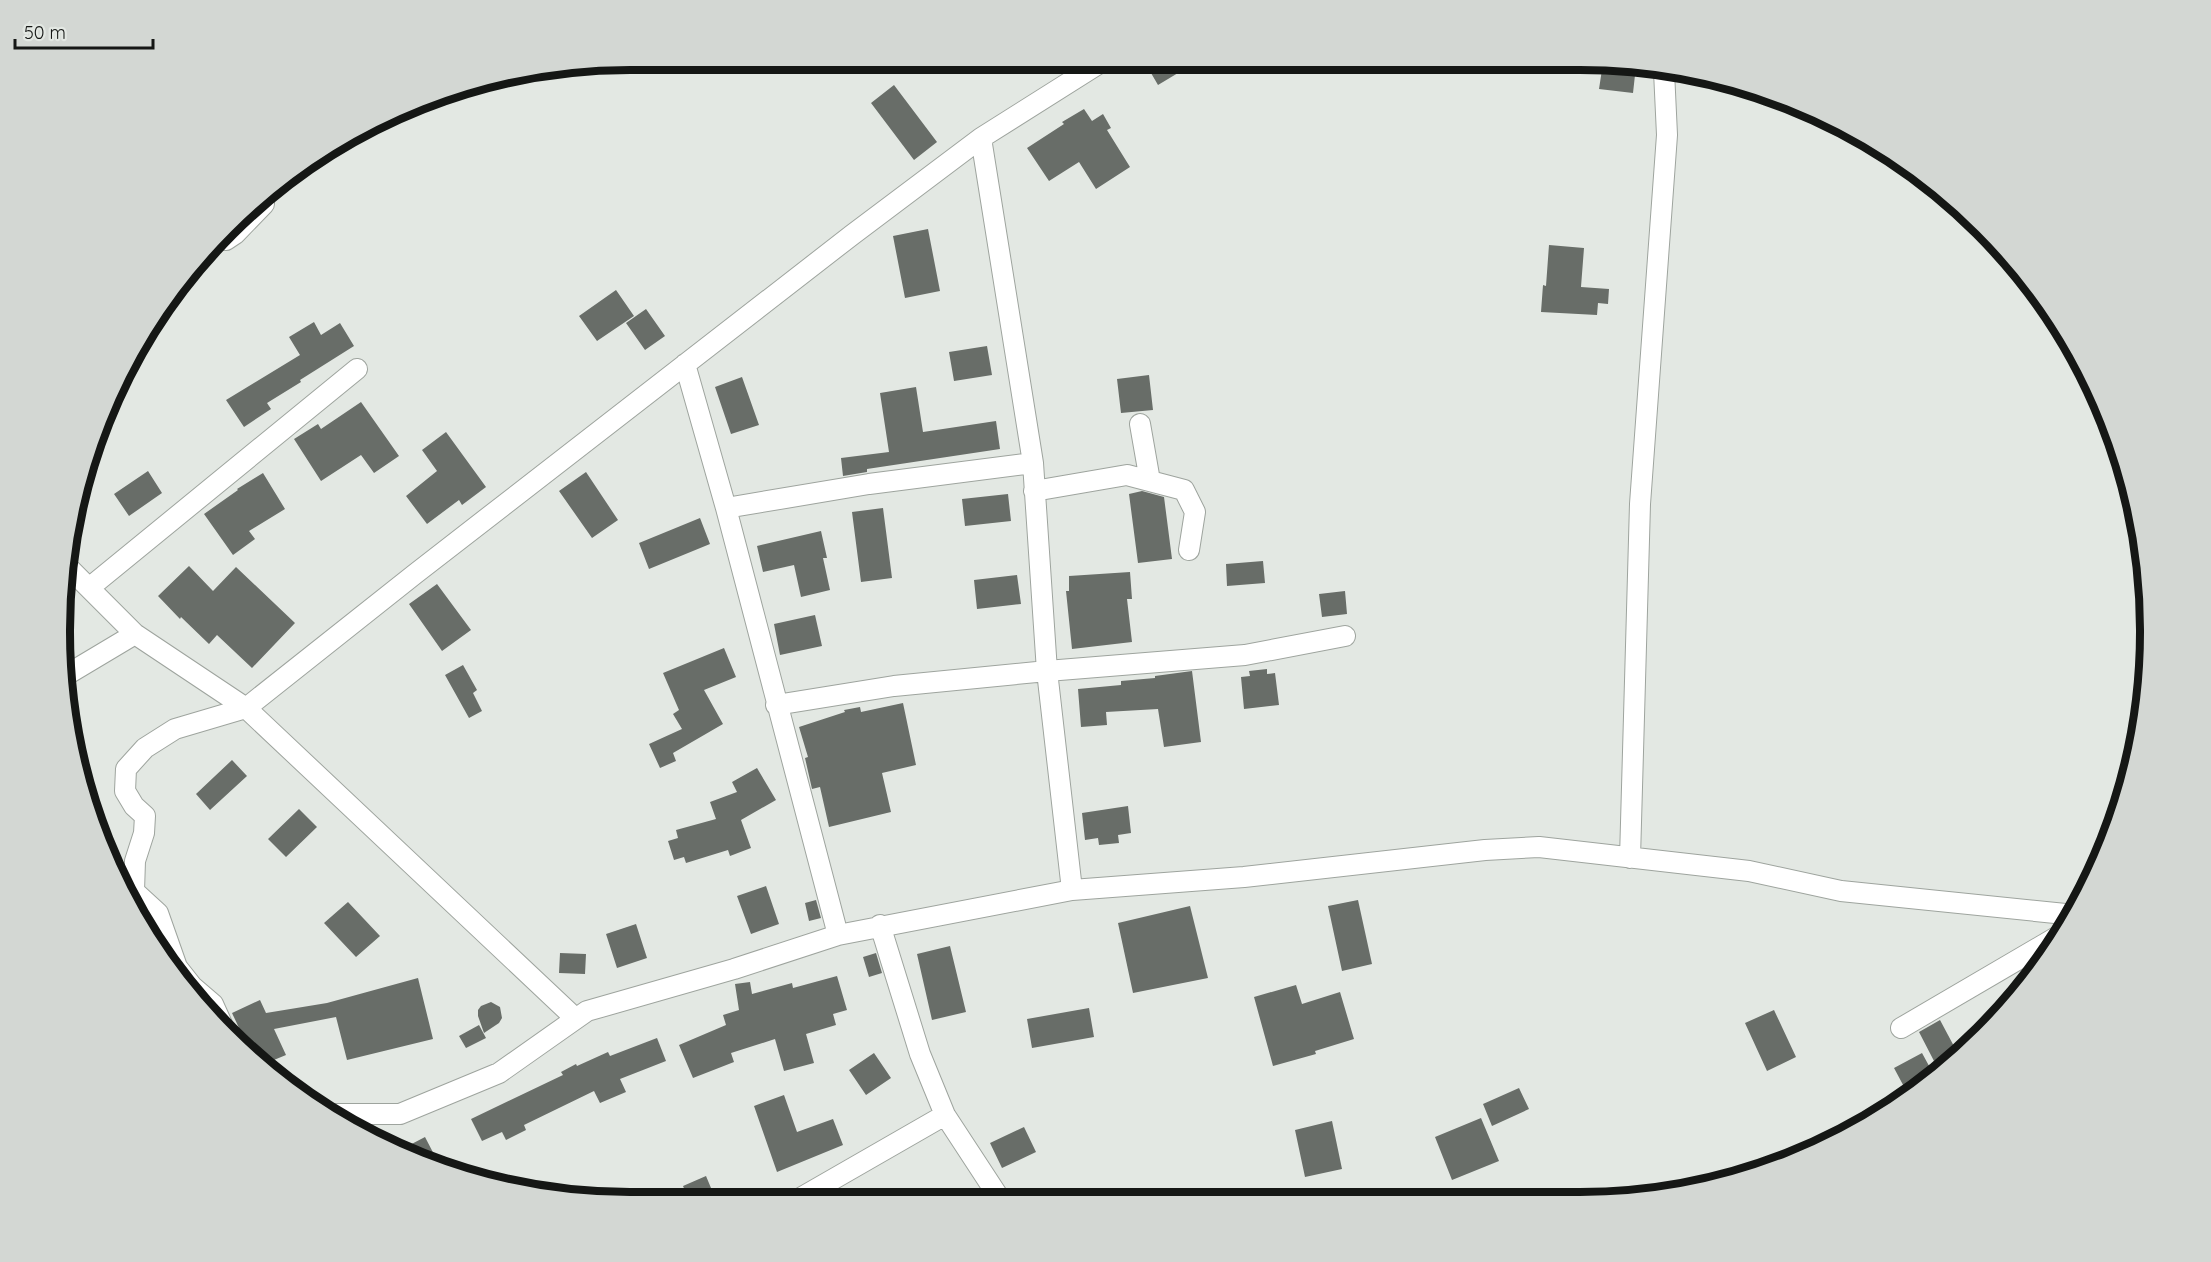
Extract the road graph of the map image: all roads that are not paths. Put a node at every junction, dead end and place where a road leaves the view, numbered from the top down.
1 (1089, 70) edge
2 (1664, 77) edge
3 (981, 138) junction
4 (685, 364) junction
5 (357, 369) dead end
6 (1140, 424) dead end
7 (1033, 463) junction
8 (1150, 481) junction
9 (1034, 491) junction
10 (726, 508) junction
11 (1189, 550) dead end
12 (74, 573) edge
13 (88, 588) junction
14 (135, 634) junction
15 (1346, 636) dead end
16 (72, 671) edge
17 (1047, 671) junction
18 (776, 705) junction
19 (246, 708) junction
20 (1630, 858) junction
21 (135, 861) junction
22 (124, 870) edge
23 (134, 890) edge
24 (1072, 890) junction
25 (136, 892) edge
26 (2063, 914) edge
27 (880, 925) junction
28 (838, 935) junction
29 (2045, 944) edge
30 (171, 951) edge
31 (574, 1018) junction
32 (1901, 1028) dead end
33 (348, 1114) edge
34 (945, 1115) junction
35 (811, 1192) edge
36 (995, 1192) edge

1 - 3 street
2 - 20 street
3 - 4 street
3 - 7 street
4 - 10 street
4 - 19 street
5 - 13 street
6 - 8 street
7 - 9 street
7 - 10 street
8 - 9 street
8 - 11 street
9 - 17 street
10 - 18 street
12 - 13 street
13 - 14 street
14 - 16 street
14 - 19 street
15 - 17 street
17 - 18 street
17 - 24 street
18 - 28 street
19 - 21 street
19 - 31 street
20 - 24 street
20 - 26 street
21 - 22 street
21 - 23 street
24 - 27 street
25 - 30 street
27 - 28 street
27 - 34 street
28 - 31 street
29 - 32 street
31 - 33 street
34 - 35 street
34 - 36 street

